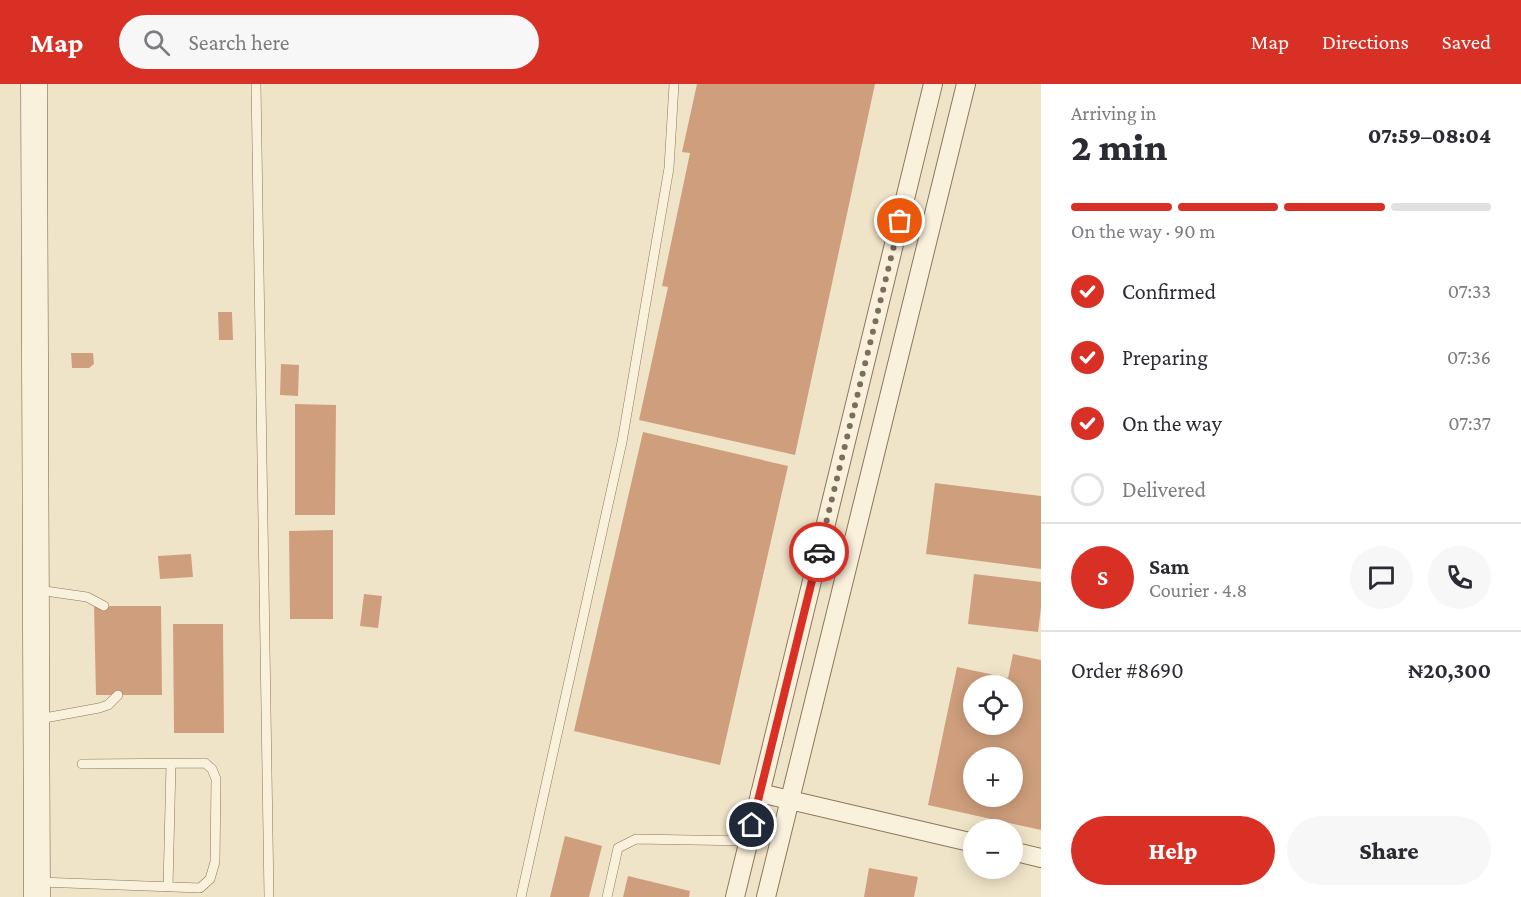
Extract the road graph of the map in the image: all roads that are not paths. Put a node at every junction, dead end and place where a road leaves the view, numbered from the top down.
1 (34, 84) edge
2 (256, 84) edge
3 (674, 84) edge
4 (933, 84) edge
5 (966, 84) edge
6 (36, 590) junction
7 (104, 606) dead end
8 (118, 695) dead end
9 (37, 719) junction
10 (82, 764) dead end
11 (171, 764) junction
12 (760, 793) junction
13 (791, 800) junction
14 (963, 840) edge
15 (748, 841) junction
16 (1023, 854) edge
17 (1041, 858) edge
18 (168, 887) junction
19 (37, 890) edge
20 (269, 897) edge
21 (520, 897) edge
22 (607, 897) edge
23 (735, 897) edge
24 (766, 897) edge

1 - 6 main road
2 - 20 lane
3 - 21 lane
4 - 12 street
5 - 13 street
6 - 7 lane
6 - 9 main road
8 - 9 lane
9 - 19 main road
10 - 11 lane
11 - 18 lane
11 - 18 lane
12 - 13 street
12 - 15 street
13 - 14 street
13 - 24 street
15 - 22 lane
15 - 23 street
16 - 17 street
18 - 19 lane

